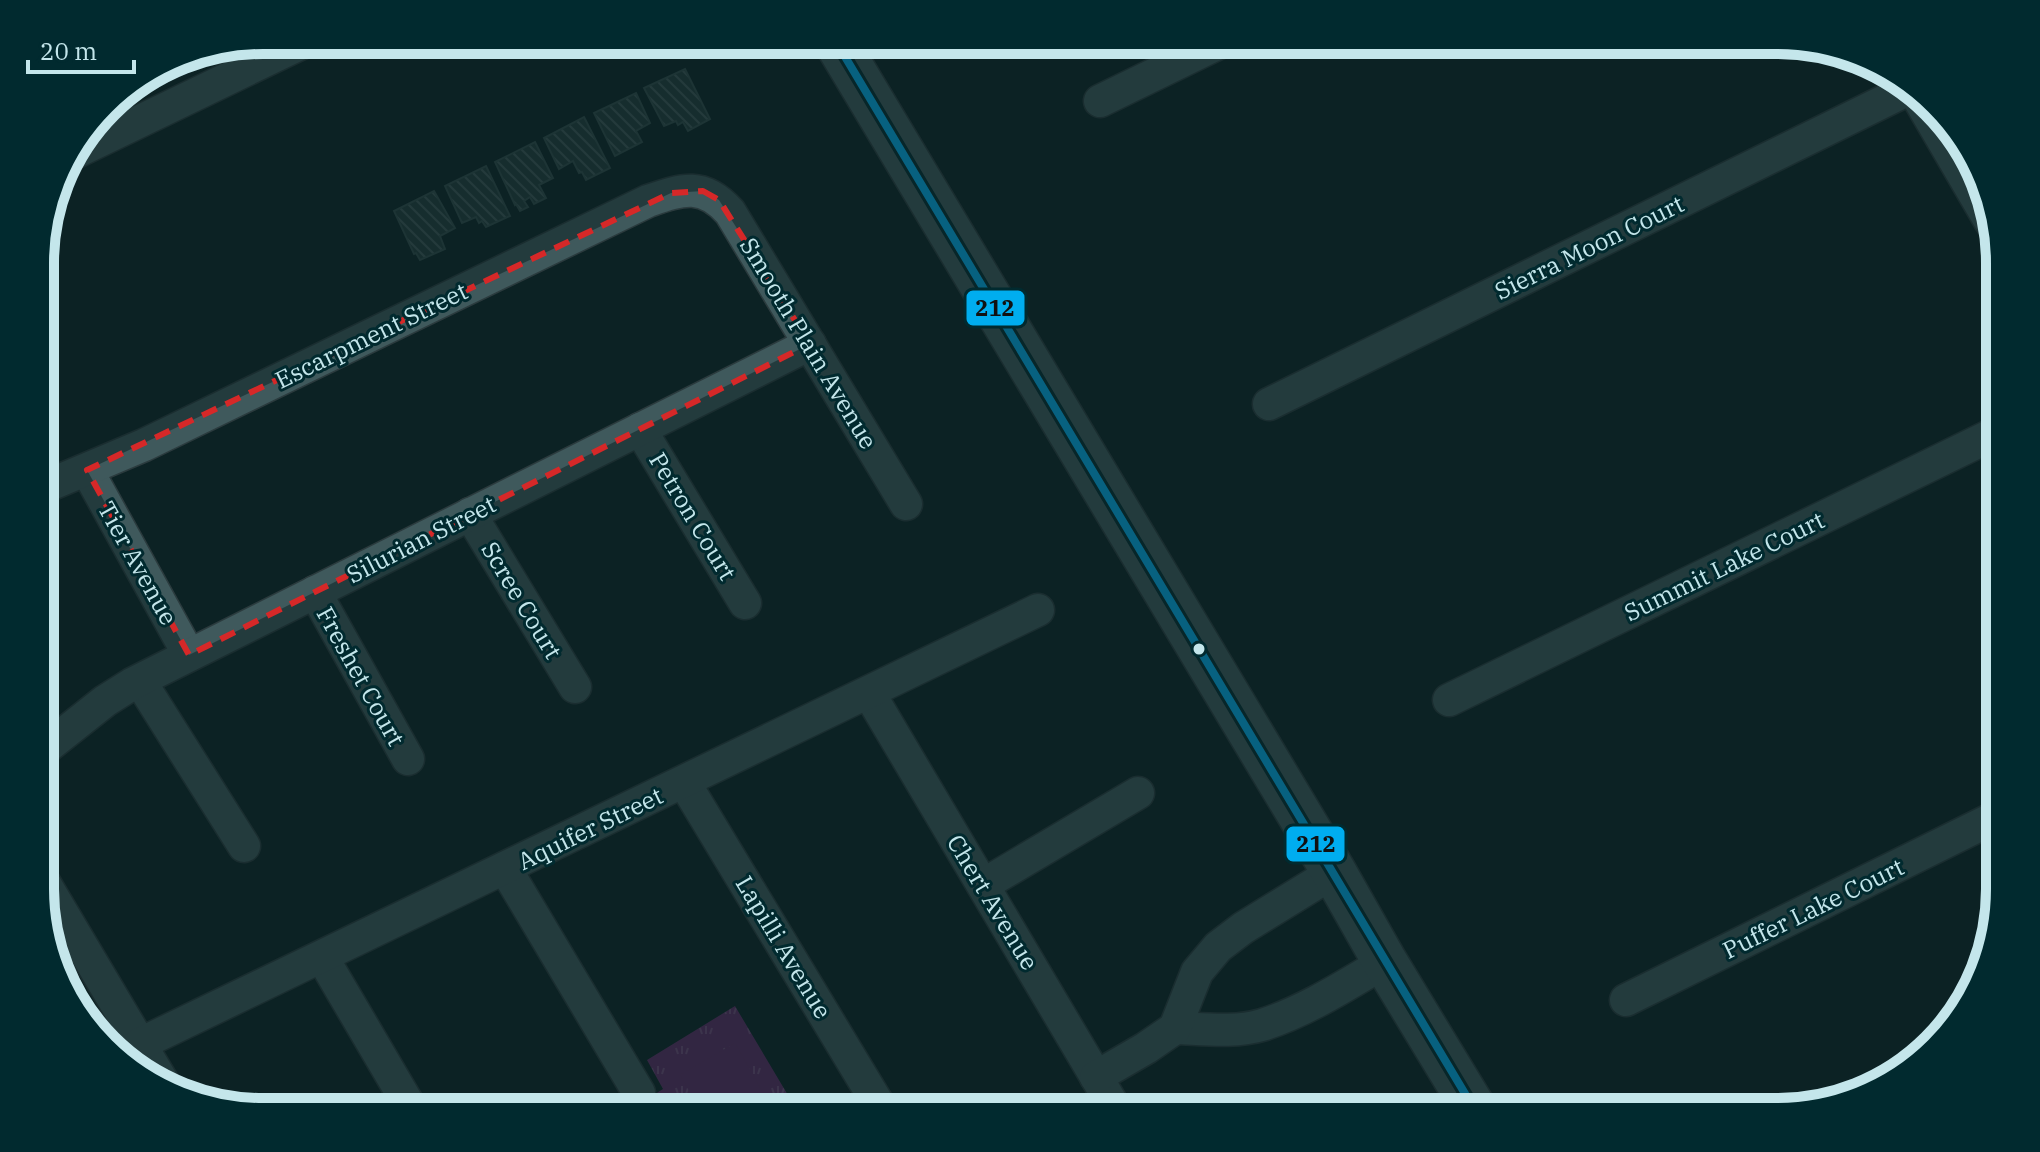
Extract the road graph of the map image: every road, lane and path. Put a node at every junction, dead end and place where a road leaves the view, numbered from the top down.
1 (279, 54) edge
2 (843, 54) edge
3 (1196, 54) edge
4 (1899, 94) edge
5 (1100, 101) dead end
6 (1935, 126) edge
7 (91, 145) edge
8 (703, 191) joint
9 (1974, 194) edge
10 (810, 344) junction
11 (1269, 404) dead end
12 (640, 429) junction
13 (1986, 438) edge
14 (87, 470) junction
15 (54, 483) edge
16 (906, 504) dead end
17 (470, 514) junction
18 (315, 592) junction
19 (745, 603) dead end
20 (1038, 610) dead end
21 (189, 655) junction
22 (140, 681) junction
23 (575, 687) dead end
24 (869, 693) junction
25 (1449, 700) dead end
26 (54, 741) edge
27 (408, 759) dead end
28 (684, 782) junction
29 (1138, 793) dead end
30 (1986, 822) edge
31 (244, 846) dead end
32 (505, 868) junction
33 (1334, 872) junction
34 (983, 885) junction
35 (55, 901) edge
36 (322, 957) junction
37 (1385, 962) junction
38 (1626, 1000) dead end
39 (1175, 1028) junction
40 (140, 1044) junction
41 (154, 1067) edge
42 (1096, 1077) junction
43 (639, 1093) dead end
44 (405, 1098) edge
45 (875, 1098) edge
46 (1109, 1098) edge
47 (1468, 1098) edge

1 - 7 street
2 - 33 main road
3 - 5 street
4 - 11 street, Sierra Moon Court
6 - 9 street
8 - 10 street, Smooth Plain Avenue
8 - 14 street, Escarpment Street
10 - 12 street, Silurian Street
10 - 16 street, Smooth Plain Avenue
12 - 17 street, Silurian Street
12 - 19 street, Petron Court
13 - 25 street, Summit Lake Court
14 - 15 street, Escarpment Street
14 - 21 street, Tier Avenue
17 - 18 street, Silurian Street
17 - 23 street, Scree Court
18 - 21 street, Silurian Street
18 - 27 street, Freshet Court
20 - 24 street, Aquifer Street
21 - 22 street, Silurian Street
22 - 26 street, Silurian Street
22 - 31 street
24 - 28 street, Aquifer Street
24 - 34 street, Chert Avenue
28 - 32 street, Aquifer Street
28 - 45 street, Lapilli Avenue
29 - 34 street
30 - 38 street, Puffer Lake Court
32 - 36 street, Aquifer Street
32 - 43 street
33 - 37 main road
33 - 39 street
34 - 42 street, Chert Avenue
35 - 40 street
36 - 40 street, Aquifer Street
36 - 44 street
37 - 39 street
37 - 47 main road
39 - 42 street
40 - 41 street
42 - 46 street, Chert Avenue

